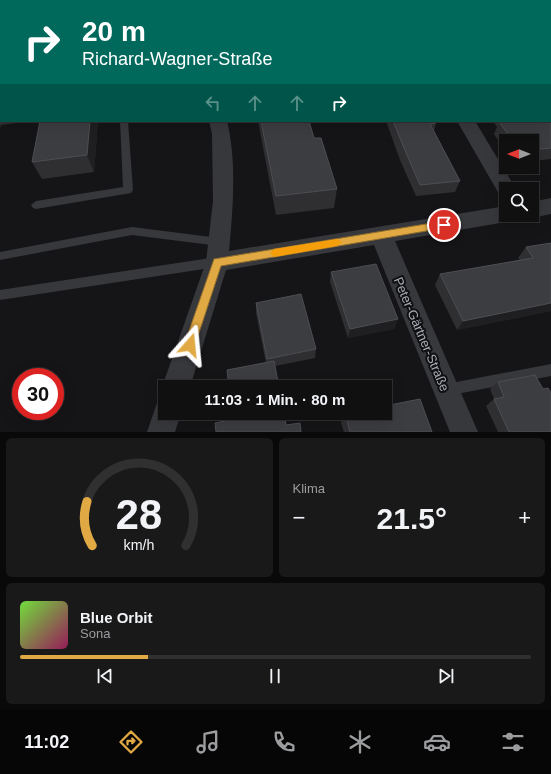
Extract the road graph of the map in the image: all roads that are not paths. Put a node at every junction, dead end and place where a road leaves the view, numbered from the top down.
1 (124, 122) edge
2 (218, 122) edge
3 (467, 122) edge
4 (502, 182) edge
5 (36, 205) dead end
6 (551, 206) edge
7 (539, 209) edge
8 (499, 215) edge
9 (381, 235) junction
10 (218, 252) junction
11 (0, 256) edge
12 (0, 295) edge
13 (551, 370) edge
14 (178, 380) edge
15 (446, 390) junction
16 (165, 420) edge
17 (161, 432) edge
18 (464, 432) edge

1 - 5 lane
2 - 10 street
3 - 4 street
6 - 7 street
8 - 9 street
9 - 10 street
9 - 15 street, Peter-Gärtner-Straße
10 - 11 lane
10 - 12 lane
10 - 14 street
13 - 15 lane
15 - 18 street, Peter-Gärtner-Straße
16 - 17 street

